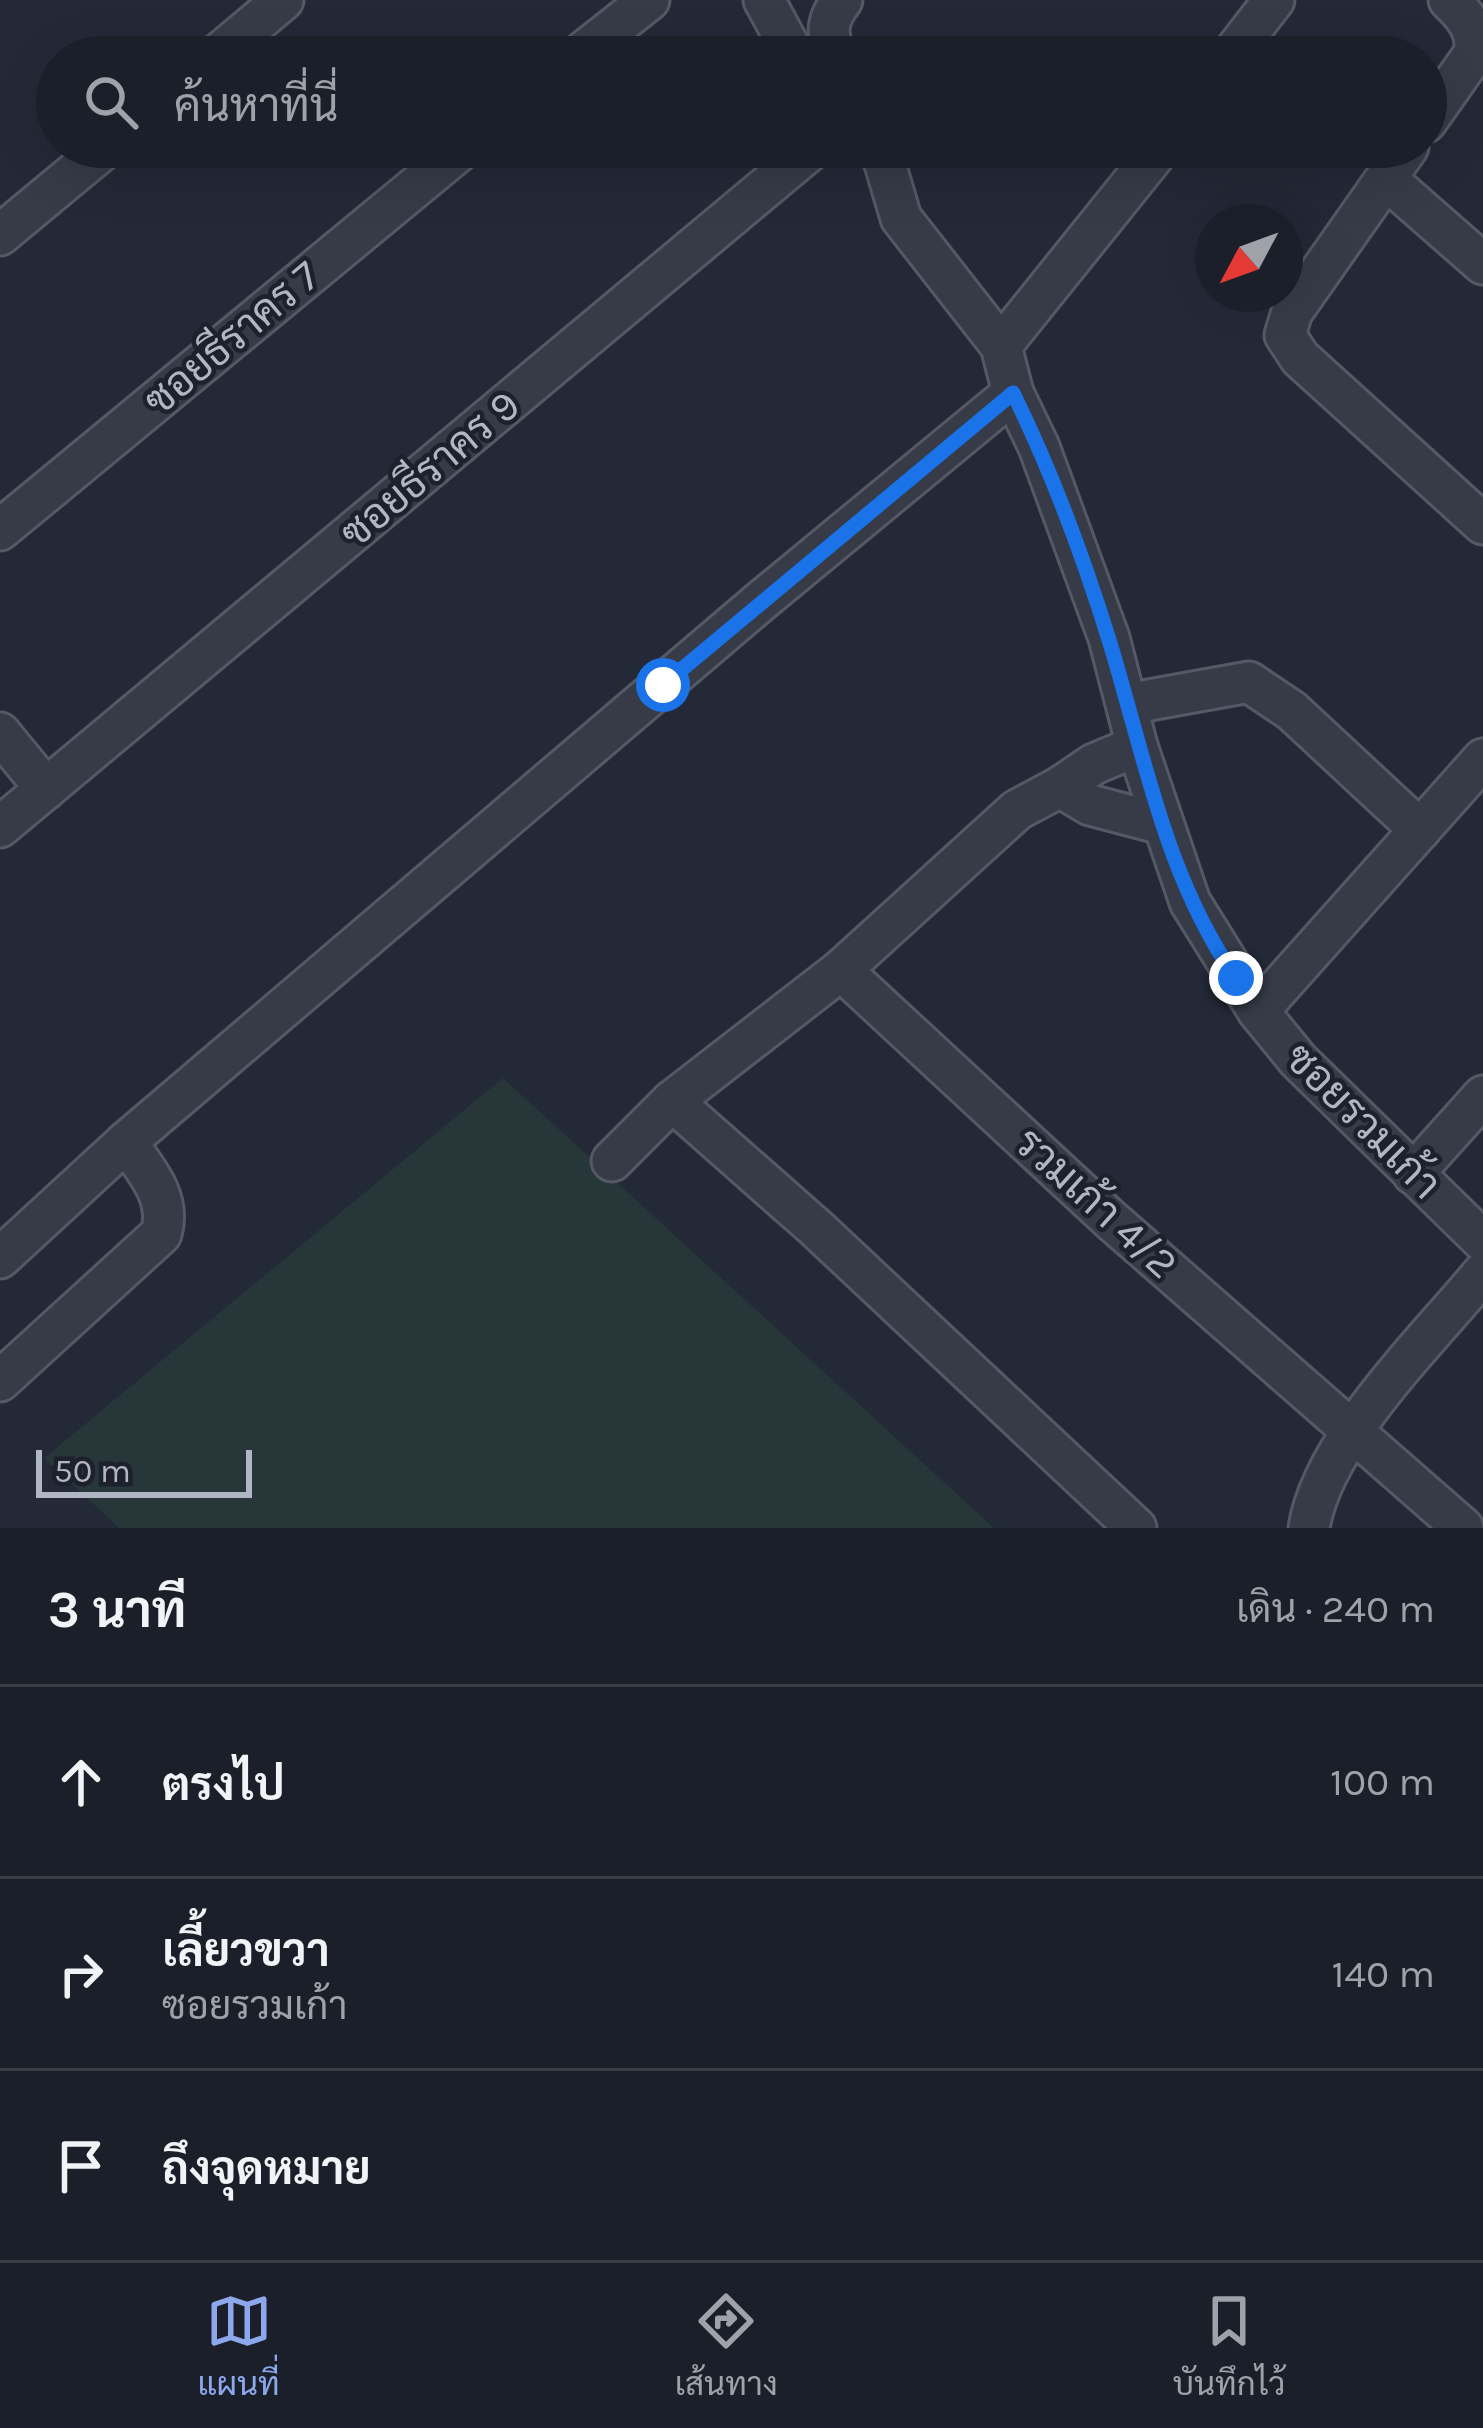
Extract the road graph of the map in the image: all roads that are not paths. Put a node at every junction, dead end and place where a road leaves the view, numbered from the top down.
1 (284, 0) edge
2 (649, 0) edge
3 (764, 0) edge
4 (842, 0) edge
5 (1274, 0) edge
6 (1448, 0) edge
7 (240, 36) edge
8 (604, 36) edge
9 (784, 36) edge
10 (827, 36) edge
11 (1246, 36) edge
12 (1447, 92) edge
13 (81, 168) edge
14 (439, 168) edge
15 (789, 168) edge
16 (886, 168) edge
17 (1144, 168) edge
18 (1393, 168) edge
19 (1401, 168) edge
20 (0, 235) edge
21 (1483, 264) edge
22 (1001, 346) junction
23 (1013, 393) junction
24 (1483, 524) edge
25 (0, 530) edge
26 (1127, 704) junction
27 (0, 734) edge
28 (1137, 746) junction
29 (1483, 759) edge
30 (1060, 787) junction
31 (46, 789) junction
32 (1162, 824) junction
33 (0, 826) edge
34 (1420, 830) junction
35 (842, 970) junction
36 (1258, 1011) junction
37 (1483, 1096) edge
38 (672, 1101) junction
39 (126, 1142) junction
40 (612, 1161) dead end
41 (1413, 1174) junction
42 (1483, 1241) edge
43 (0, 1258) edge
44 (1483, 1273) edge
45 (0, 1381) edge
46 (1354, 1432) junction
47 (1136, 1528) edge
48 (1309, 1528) edge
49 (1463, 1528) edge

1 - 7 street
2 - 8 street
3 - 9 street
4 - 10 street
5 - 11 street
6 - 12 street
13 - 20 street
14 - 25 street, ซอยธีราคร 7
15 - 31 street, ซอยธีราคร 9
16 - 22 street, ซอยรวมเก้า
17 - 22 street
18 - 24 street
19 - 21 street
22 - 23 street, ซอยรวมเก้า
23 - 26 street, ซอยรวมเก้า
23 - 39 street
26 - 28 street, ซอยรวมเก้า
26 - 34 street
27 - 31 street
28 - 30 street
28 - 32 street, ซอยรวมเก้า
29 - 34 street
30 - 32 street
30 - 35 street
31 - 33 street, ซอยธีราคร 9
32 - 36 street, ซอยรวมเก้า
34 - 36 street
35 - 38 street
35 - 46 street, รวมเก้า 4/2
36 - 41 street, ซอยรวมเก้า
37 - 41 street
38 - 40 street
38 - 47 street
39 - 43 street
39 - 45 street
41 - 42 street, ซอยรวมเก้า
44 - 46 street
46 - 48 street
46 - 49 street, รวมเก้า 4/2

